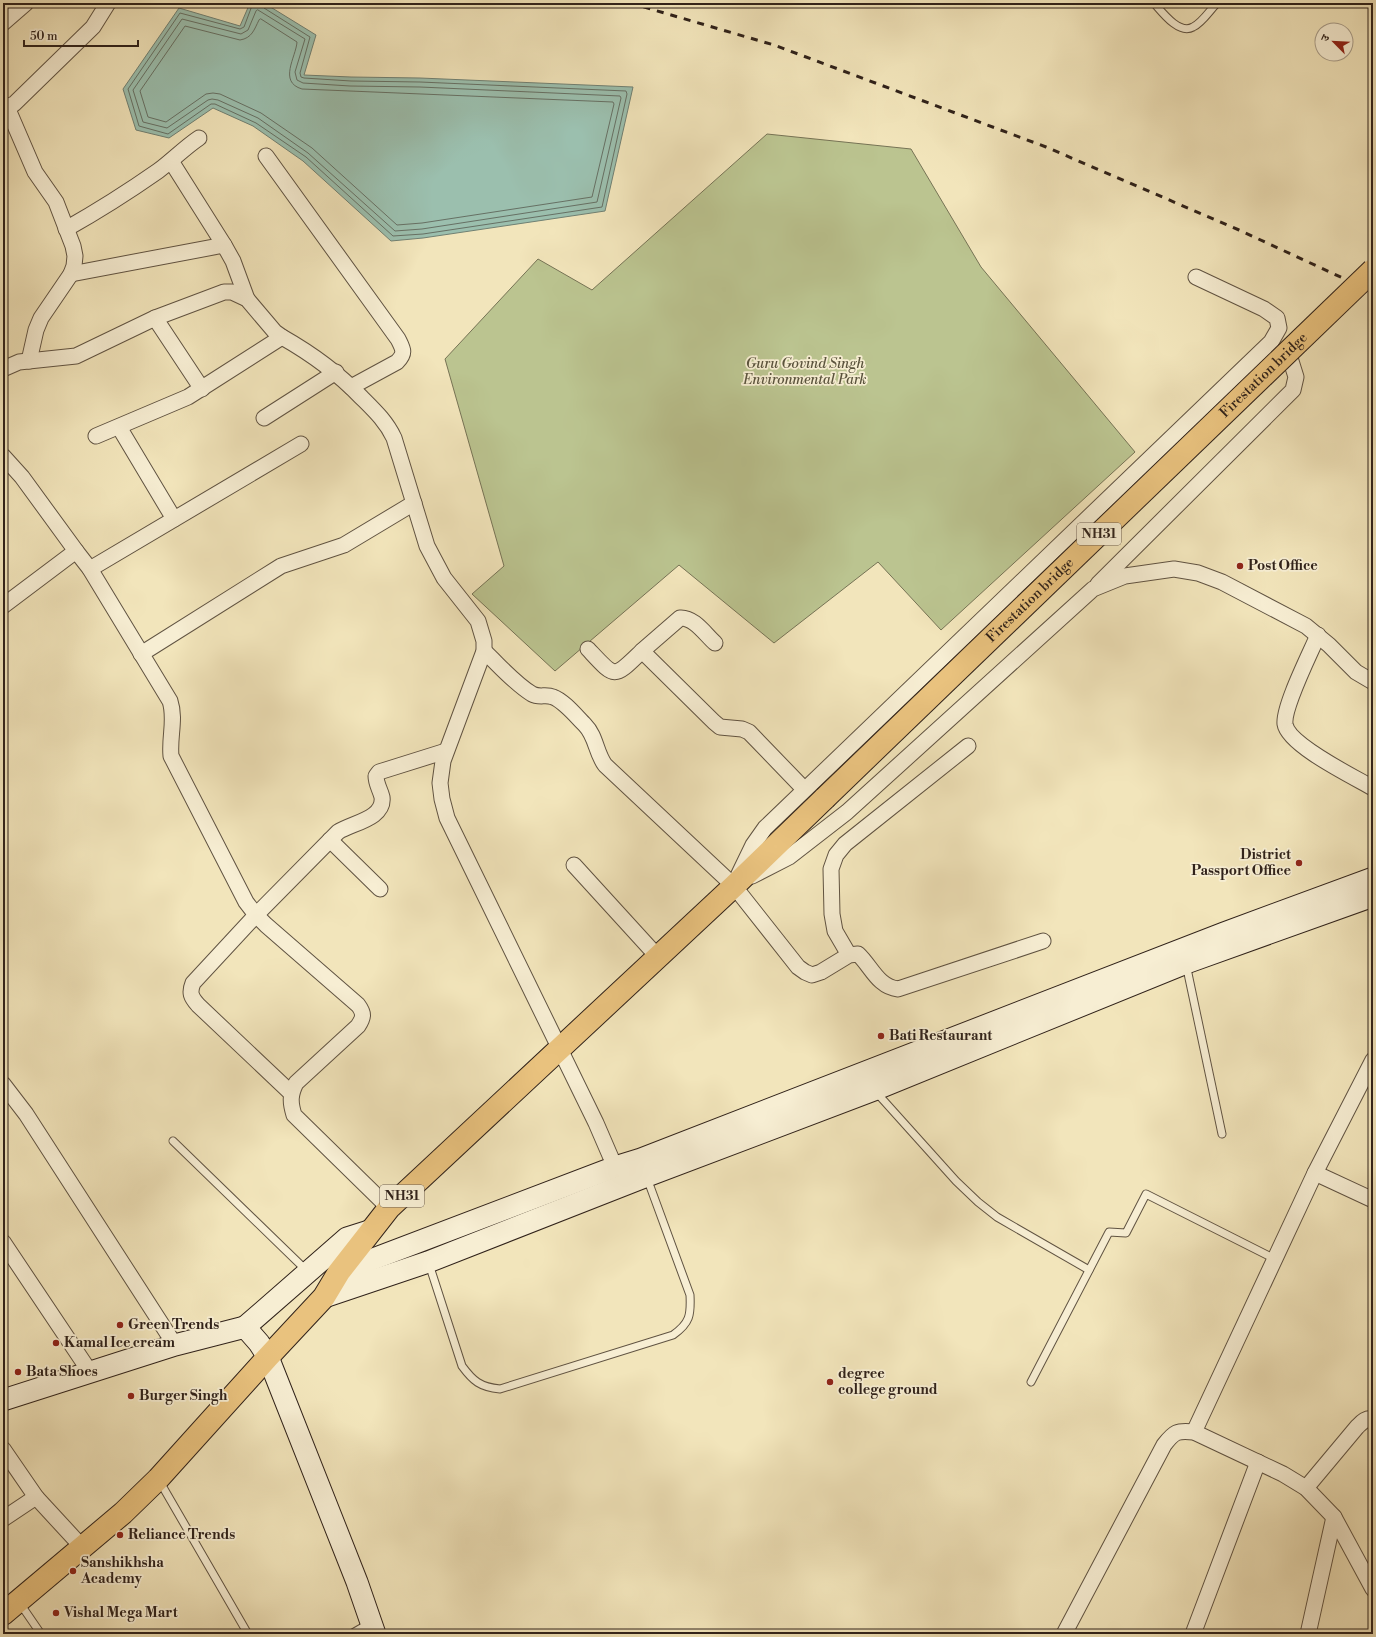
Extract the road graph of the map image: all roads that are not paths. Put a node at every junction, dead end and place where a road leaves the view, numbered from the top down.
1 (26, 3) edge
2 (108, 3) edge
3 (1154, 3) edge
4 (1217, 3) edge
5 (3, 23) edge
6 (5, 106) edge
7 (199, 138) dead end
8 (266, 156) dead end
9 (171, 161) junction
10 (66, 229) junction
11 (224, 245) junction
12 (1373, 270) edge
13 (71, 274) junction
14 (1196, 277) dead end
15 (247, 299) junction
16 (155, 318) junction
17 (282, 337) junction
18 (1264, 348) junction
19 (28, 361) junction
20 (3, 369) edge
21 (336, 372) junction
22 (352, 387) junction
23 (202, 389) junction
24 (264, 418) dead end
25 (119, 427) junction
26 (96, 436) dead end
27 (301, 444) dead end
28 (3, 456) edge
29 (414, 503) junction
30 (174, 519) junction
31 (76, 551) junction
32 (90, 570) junction
33 (1093, 589) junction
34 (3, 606) edge
35 (1318, 635) junction
36 (715, 643) dead end
37 (588, 649) dead end
38 (484, 651) junction
39 (642, 651) junction
40 (141, 654) junction
41 (1373, 682) edge
42 (968, 746) dead end
43 (446, 751) junction
44 (1373, 788) edge
45 (804, 790) junction
46 (330, 840) junction
47 (574, 865) dead end
48 (1373, 878) edge
49 (734, 886) junction
50 (380, 889) dead end
51 (1373, 896) edge
52 (256, 915) junction
53 (1043, 941) dead end
54 (849, 955) junction
55 (657, 956) junction
56 (1184, 956) junction
57 (560, 1049) junction
58 (1373, 1060) edge
59 (868, 1082) junction
60 (5, 1092) edge
61 (291, 1092) junction
62 (1222, 1134) dead end
63 (172, 1141) dead end
64 (616, 1167) junction
65 (644, 1167) junction
66 (1315, 1173) junction
67 (1373, 1200) edge
68 (389, 1208) junction
69 (369, 1231) junction
70 (3, 1242) edge
71 (1275, 1259) junction
72 (428, 1262) junction
73 (1089, 1270) junction
74 (307, 1272) junction
75 (339, 1272) junction
76 (324, 1296) junction
77 (245, 1327) junction
78 (175, 1345) junction
79 (268, 1356) junction
80 (90, 1372) junction
81 (1031, 1382) dead end
82 (5, 1395) edge
83 (1373, 1419) edge
84 (1194, 1432) junction
85 (3, 1449) edge
86 (1258, 1462) junction
87 (158, 1480) junction
88 (1306, 1488) junction
89 (36, 1497) junction
90 (1334, 1517) junction
91 (3, 1519) edge
92 (83, 1548) junction
93 (1373, 1588) edge
94 (11, 1608) edge
95 (373, 1628) edge
96 (41, 1634) edge
97 (248, 1634) edge
98 (351, 1634) edge
99 (1064, 1634) edge
100 (1193, 1634) edge
101 (1308, 1634) edge

1 - 5 street
2 - 6 street
3 - 4 lane
6 - 10 street
7 - 9 street
8 - 22 street
9 - 10 street
9 - 11 street
10 - 13 street
11 - 13 street
11 - 15 street
12 - 49 highway, Firestation bridge / NH31, bridge
13 - 19 street
14 - 18 street
15 - 16 street
15 - 17 street
16 - 19 street
16 - 23 street
17 - 21 street
17 - 23 street
18 - 33 street
18 - 45 street
19 - 20 street
21 - 22 street
21 - 24 street
22 - 29 street
23 - 25 street
25 - 26 street
25 - 30 street
27 - 30 street
28 - 31 street
29 - 38 street
29 - 40 street
30 - 32 street
31 - 32 street
31 - 34 street
32 - 40 street
33 - 35 street
33 - 49 street
35 - 41 street
35 - 44 street
36 - 39 street
37 - 39 street
38 - 43 street
38 - 49 street
39 - 45 street
40 - 52 street
42 - 54 street
43 - 46 street
43 - 57 street
45 - 49 street
46 - 50 street
46 - 52 street
47 - 55 street
48 - 56 street
49 - 54 street
49 - 55 highway, NH31
51 - 56 street
52 - 61 street
52 - 61 street
53 - 54 street
55 - 57 highway, NH31
56 - 59 street
56 - 62 lane
57 - 64 street
57 - 68 highway, NH31
58 - 66 street
59 - 65 street
59 - 73 lane
60 - 78 street
61 - 68 street
63 - 74 lane
64 - 65 street
64 - 75 street
65 - 72 street
65 - 72 lane
66 - 67 street
66 - 71 street
68 - 69 highway, NH31
69 - 74 street
69 - 75 highway, NH31
70 - 80 street
71 - 73 lane
71 - 84 street
72 - 76 street
73 - 81 lane
74 - 77 street
75 - 76 highway, NH31
76 - 79 highway, NH31
77 - 78 street
77 - 79 street
78 - 80 street
79 - 87 highway, NH31
79 - 95 street
80 - 82 street
83 - 88 street
84 - 86 street
84 - 99 street
85 - 89 street
86 - 88 street
86 - 100 street
87 - 92 highway, NH31
87 - 97 lane
88 - 90 street
89 - 91 street
89 - 92 street
90 - 93 street
90 - 101 street
92 - 94 highway, NH31
94 - 96 lane
95 - 98 lane

